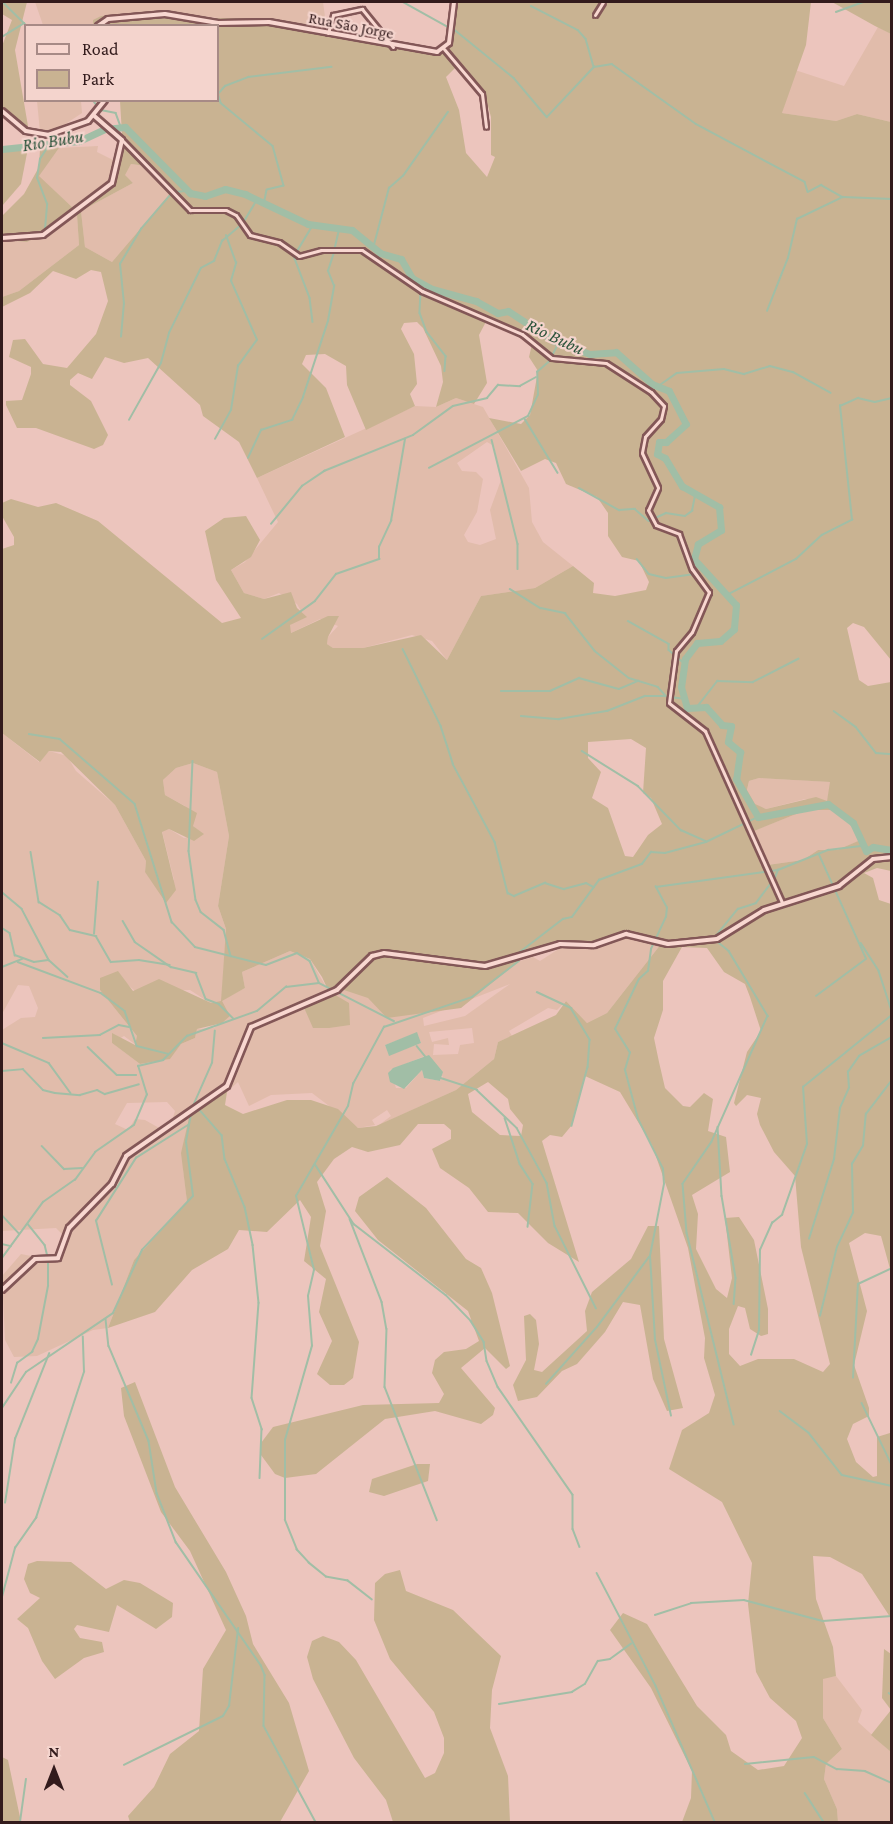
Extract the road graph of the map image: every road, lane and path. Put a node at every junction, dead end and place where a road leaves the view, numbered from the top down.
1 (454, 2) edge
2 (603, 2) edge
3 (595, 15) dead end
4 (101, 24) edge
5 (328, 33) junction
6 (393, 47) junction
7 (444, 50) junction
8 (104, 102) edge
9 (2, 111) edge
10 (94, 116) junction
11 (486, 127) dead end
12 (122, 140) junction
13 (2, 238) edge
14 (891, 857) edge
15 (782, 902) junction
16 (2, 1290) edge

1 - 7 street
2 - 3 street
4 - 5 street, Rua São Jorge
5 - 6 street, Rua São Jorge
5 - 6 street
6 - 7 street, Rua São Jorge
7 - 11 street
8 - 10 street
9 - 10 street
10 - 12 street
12 - 13 street
12 - 15 street
14 - 15 street
15 - 16 street

